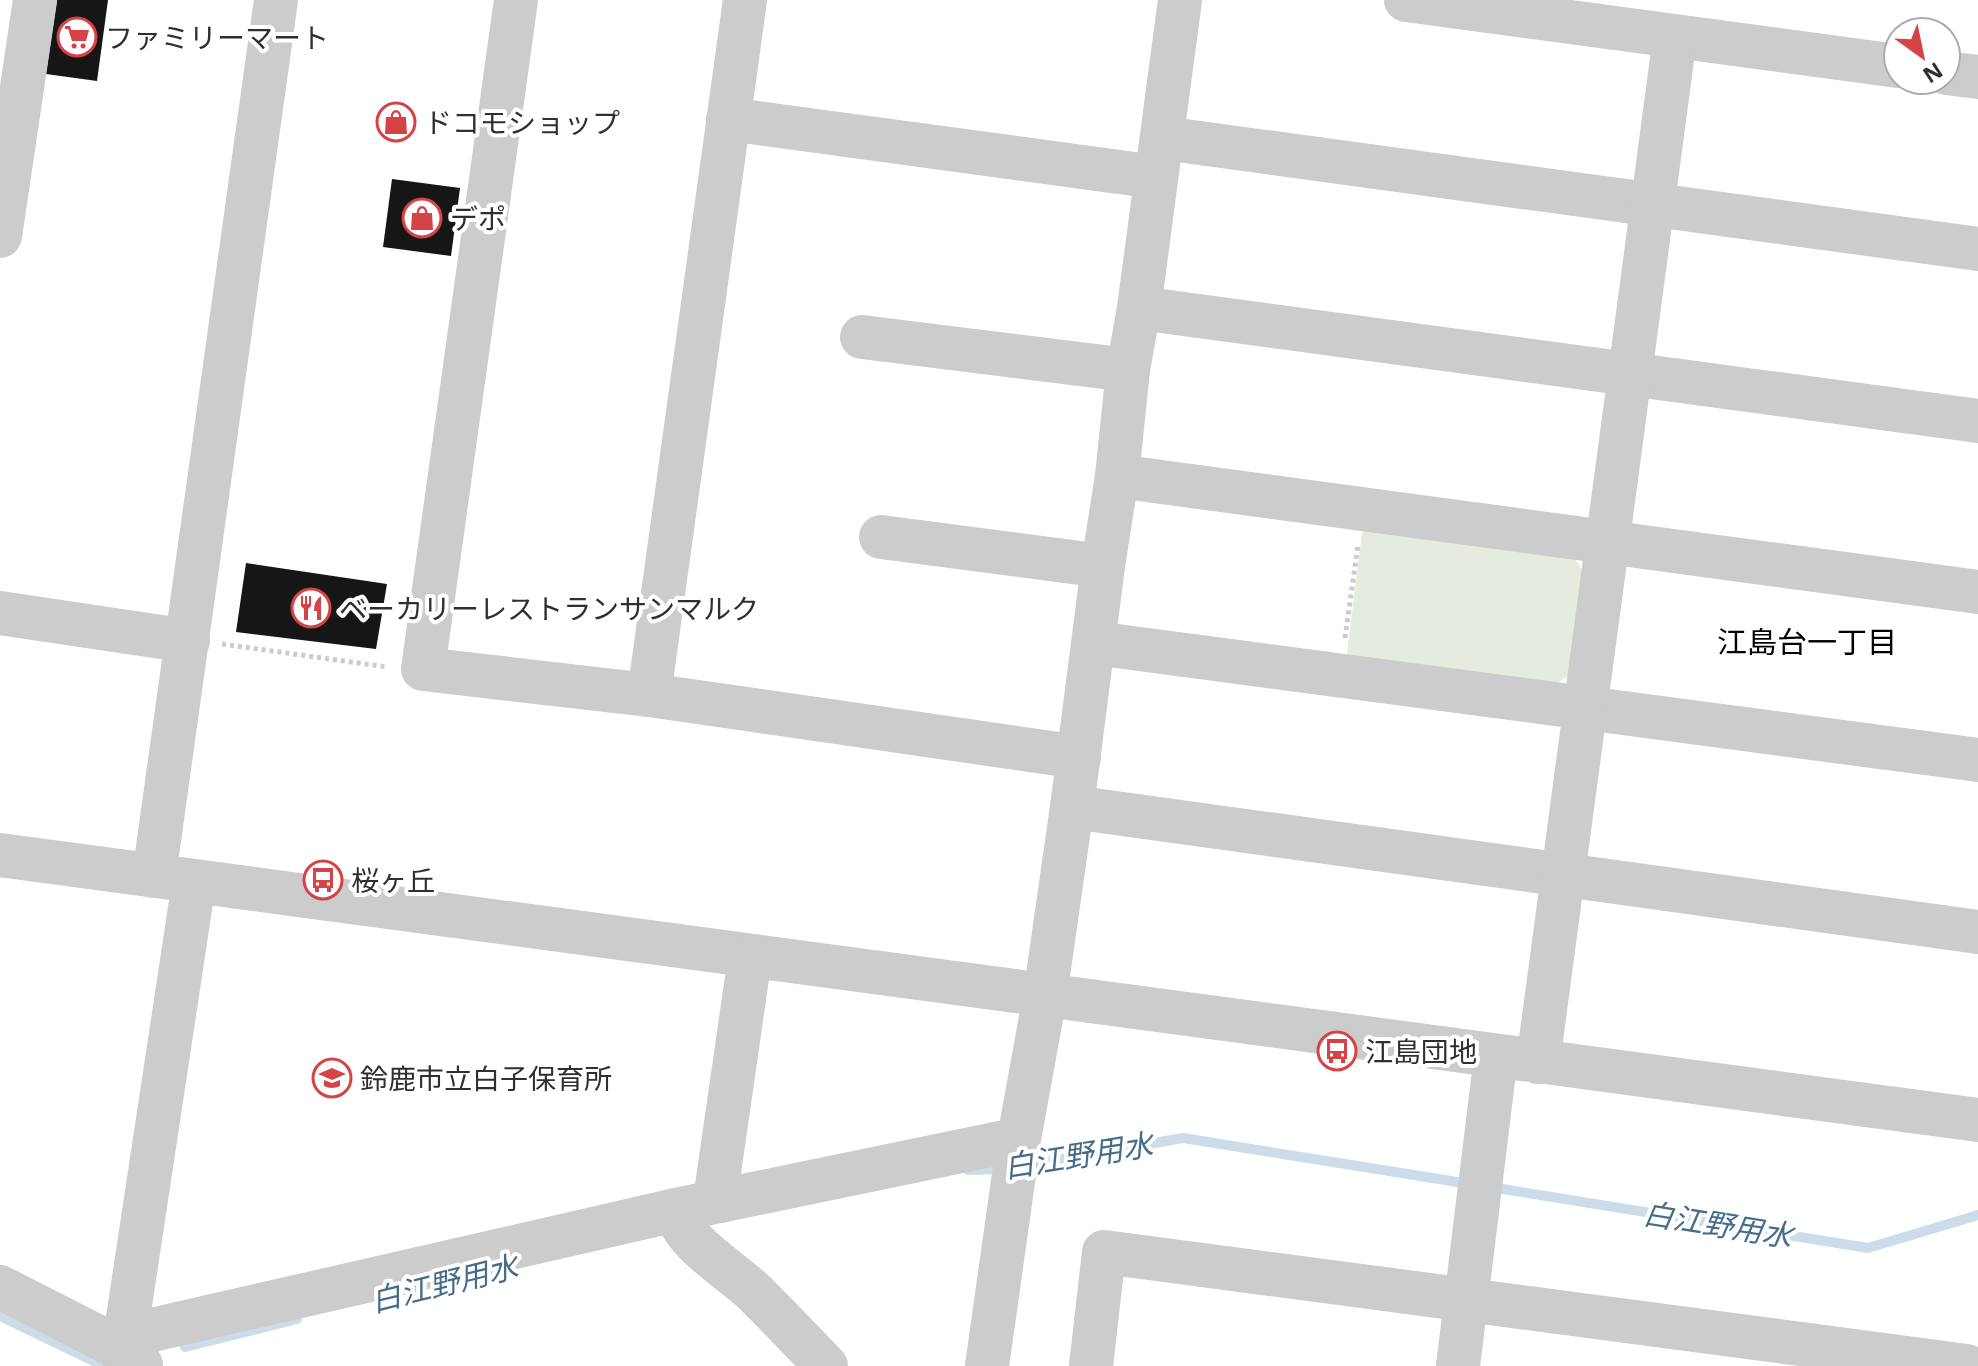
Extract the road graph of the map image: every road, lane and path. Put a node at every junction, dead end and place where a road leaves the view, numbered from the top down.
1 (276, 0) edge
2 (516, 0) edge
3 (745, 0) edge
4 (1180, 0) edge
5 (1406, 0) edge
6 (22, 21) edge
7 (1675, 37) junction
8 (1882, 64) edge
9 (728, 119) junction
10 (1160, 158) junction
11 (1652, 206) junction
12 (0, 236) edge
13 (1978, 249) edge
14 (1139, 308) junction
15 (862, 337) dead end
16 (1128, 370) junction
17 (1631, 373) junction
18 (1978, 421) edge
19 (1117, 476) junction
20 (1363, 507) junction
21 (881, 537) dead end
22 (1606, 542) junction
23 (1103, 566) junction
24 (1978, 592) edge
25 (0, 613) edge
26 (204, 642) junction
27 (1094, 643) junction
28 (423, 669) junction
29 (1340, 675) junction
30 (649, 695) junction
31 (1584, 707) junction
32 (1079, 757) junction
33 (1978, 760) edge
34 (1072, 807) junction
35 (0, 855) edge
36 (1565, 876) junction
37 (174, 879) junction
38 (1978, 932) edge
39 (750, 957) junction
40 (1045, 996) junction
41 (1517, 1059) junction
42 (1978, 1120) edge
43 (1017, 1156) junction
44 (721, 1201) junction
45 (682, 1223) junction
46 (0, 1287) edge
47 (1467, 1298) junction
48 (131, 1357) edge
49 (1914, 1362) edge
50 (826, 1366) edge
51 (987, 1366) edge
52 (1091, 1366) edge
53 (1458, 1366) edge
54 (1967, 1366) edge

1 - 26 street
2 - 28 street
3 - 9 street
4 - 10 street
5 - 7 street
6 - 12 street
7 - 8 street
7 - 11 street
9 - 10 street
9 - 30 street
10 - 11 street
10 - 14 street
11 - 13 street
11 - 17 street
14 - 16 street
14 - 17 street
15 - 16 street
16 - 19 street
17 - 18 street
17 - 22 street
19 - 20 street
19 - 23 street
20 - 22 street
20 - 29 path
21 - 23 street
22 - 24 street
22 - 31 street
23 - 27 street
25 - 26 street
26 - 28 path
26 - 37 street
27 - 29 street
27 - 32 street
28 - 30 street
29 - 31 street
30 - 32 street
31 - 33 street
31 - 36 street
32 - 34 street
34 - 36 street
34 - 40 street
35 - 37 street
36 - 38 street
36 - 41 street
37 - 39 street
37 - 48 street
39 - 40 street
39 - 44 street
40 - 41 street
40 - 43 street
41 - 42 street
41 - 47 street
43 - 44 street
43 - 51 street
44 - 45 street
45 - 48 street
45 - 50 street
46 - 48 street
47 - 49 street
47 - 52 street
47 - 53 street
49 - 54 street

